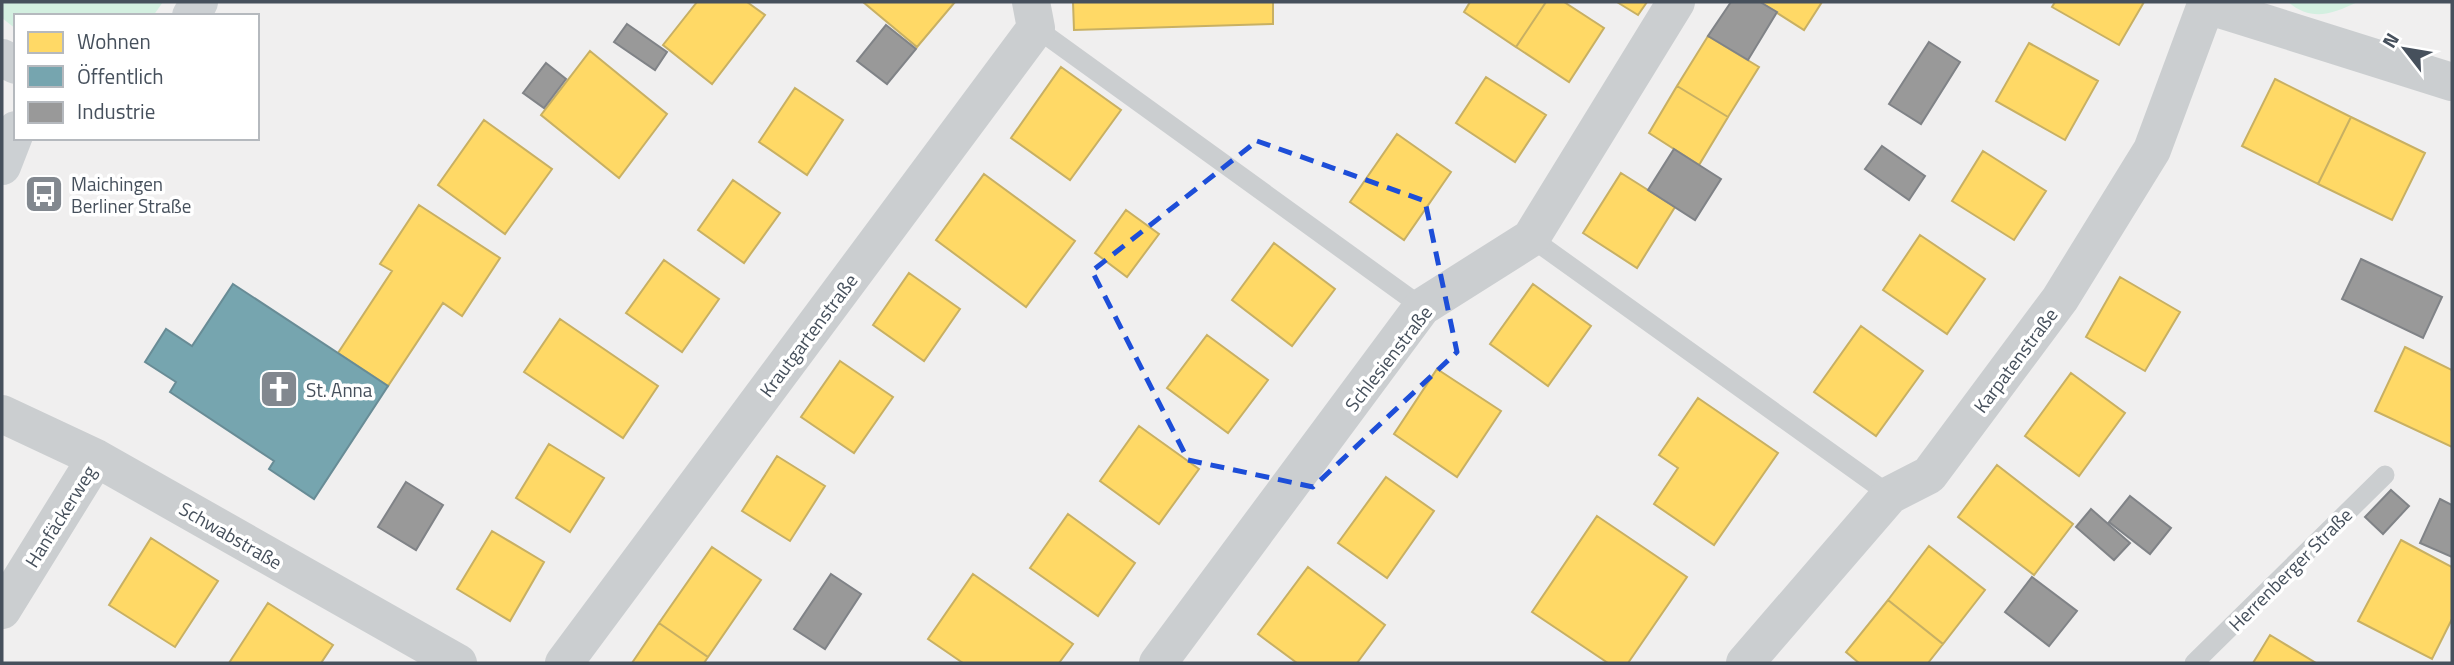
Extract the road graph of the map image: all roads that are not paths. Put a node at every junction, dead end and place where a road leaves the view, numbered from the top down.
1 (1676, 2) edge
2 (2207, 3) edge
3 (1033, 15) edge
4 (2452, 82) edge
5 (14, 135) edge
6 (2, 166) edge
7 (1531, 238) junction
8 (1423, 307) junction
9 (2, 414) edge
10 (96, 458) junction
11 (2385, 475) dead end
12 (1890, 495) junction
13 (2, 610) edge
14 (458, 663) edge
15 (564, 663) edge
16 (1158, 663) edge
17 (1745, 663) edge
18 (2194, 663) edge

1 - 7 street, Schlesienstraße
2 - 4 street
2 - 12 street, Karpatenstraße
3 - 8 lane
3 - 15 street, Krautgartenstraße
5 - 6 main road
7 - 8 street, Schlesienstraße
7 - 12 lane
8 - 16 street, Schlesienstraße
9 - 10 street, Schwabstraße
10 - 13 street, Hanfäckerweg
10 - 14 street, Schwabstraße
11 - 18 lane, Herrenberger Straße
12 - 17 street, Karpatenstraße

